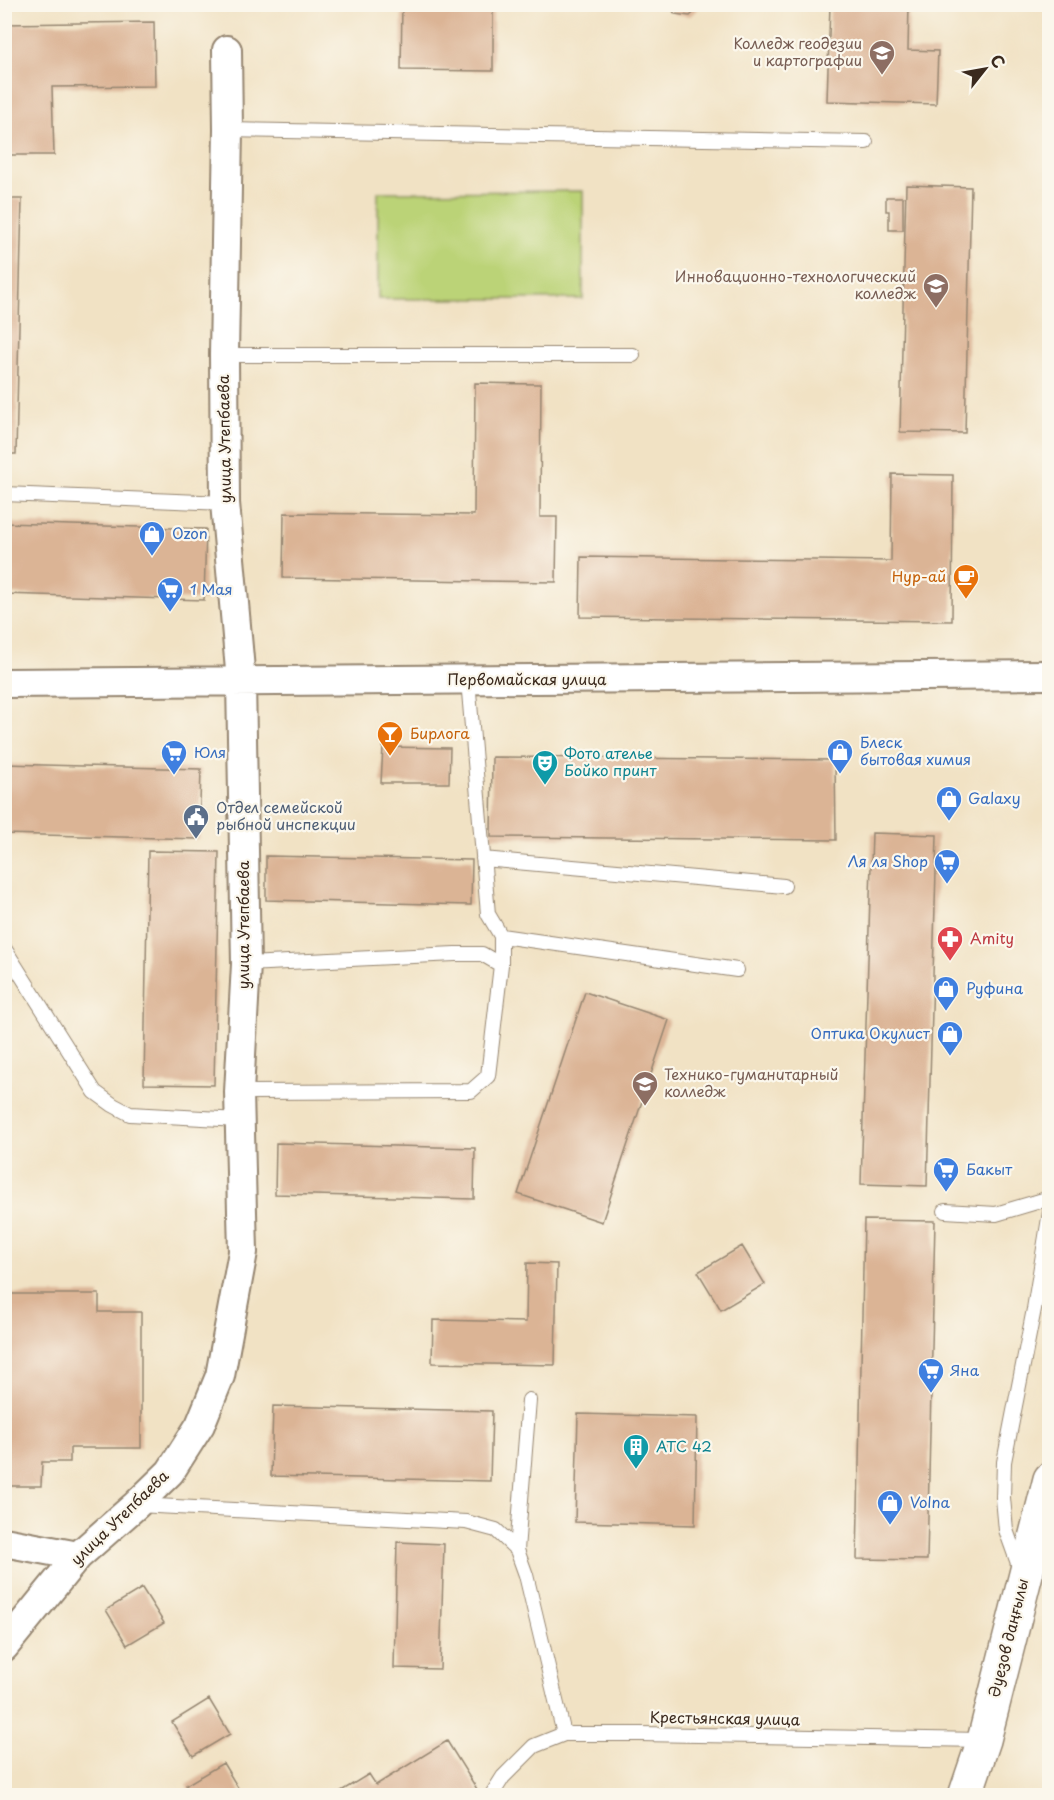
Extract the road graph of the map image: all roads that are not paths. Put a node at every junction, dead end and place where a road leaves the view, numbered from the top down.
1 (227, 50) dead end
2 (228, 130) junction
3 (866, 142) dead end
4 (224, 355) junction
5 (633, 355) dead end
6 (4, 494) edge
7 (225, 503) junction
8 (1050, 675) edge
9 (468, 680) junction
10 (242, 681) junction
11 (4, 683) edge
12 (483, 859) junction
13 (784, 886) dead end
14 (501, 936) junction
15 (4, 948) edge
16 (246, 964) junction
17 (501, 965) junction
18 (737, 970) dead end
19 (238, 1092) junction
20 (239, 1120) junction
21 (1050, 1198) edge
22 (945, 1211) dead end
23 (1050, 1212) edge
24 (529, 1400) dead end
25 (1050, 1479) edge
26 (136, 1505) junction
27 (4, 1542) edge
28 (517, 1550) junction
29 (78, 1556) junction
30 (1024, 1580) junction
31 (4, 1647) edge
32 (564, 1734) junction
33 (984, 1740) junction
34 (491, 1796) edge
35 (965, 1796) edge

1 - 2 street, улица Утепбаева
2 - 3 lane
2 - 4 street, улица Утепбаева
4 - 5 lane
4 - 7 street, улица Утепбаева
6 - 7 lane
7 - 10 street, улица Утепбаева
8 - 9 street, Первомайская улица
9 - 10 street, Первомайская улица
9 - 12 lane
10 - 11 street, Первомайская улица
10 - 16 street, улица Утепбаева
12 - 13 lane
12 - 14 lane
14 - 17 lane
14 - 18 lane
15 - 20 lane
16 - 17 lane
16 - 19 street, улица Утепбаева
17 - 19 lane
19 - 20 street, улица Утепбаева
20 - 26 street, улица Утепбаева
21 - 22 lane
23 - 30 lane
24 - 28 lane
25 - 30 main road, Әуезов даңғылы
26 - 28 lane
26 - 29 street, улица Утепбаева
27 - 29 street
28 - 32 lane
29 - 31 street, улица Утепбаева
30 - 33 main road, Әуезов даңғылы
32 - 33 lane, Крестьянская улица
32 - 34 lane, Крестьянская улица
33 - 35 main road, Әуезов даңғылы

